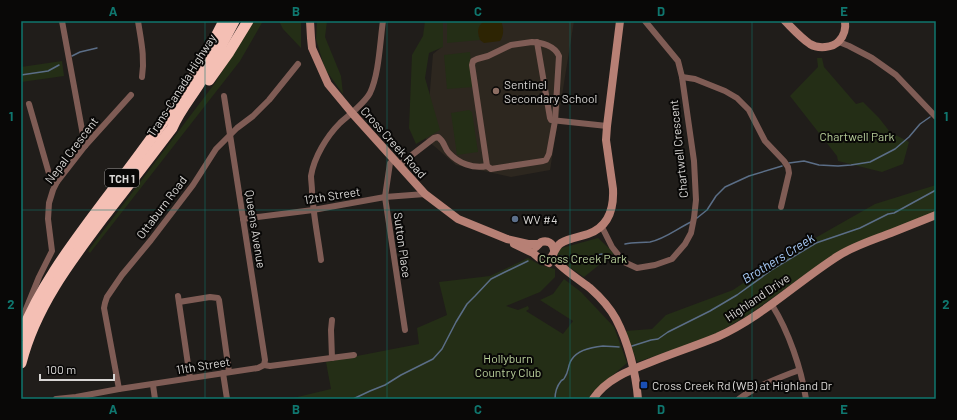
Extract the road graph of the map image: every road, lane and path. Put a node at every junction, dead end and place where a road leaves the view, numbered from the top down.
1 (62, 21) edge
2 (138, 21) edge
3 (218, 21) edge
4 (224, 21) edge
5 (234, 21) edge
6 (248, 21) edge
7 (310, 21) edge
8 (383, 21) edge
9 (620, 21) edge
10 (645, 21) edge
11 (785, 21) edge
12 (845, 21) edge
13 (537, 42) junction
14 (839, 42) junction
15 (298, 64) dead end
16 (142, 77) dead end
17 (682, 77) junction
18 (131, 95) dead end
19 (224, 96) dead end
20 (29, 104) dead end
21 (352, 113) junction
22 (936, 117) edge
23 (555, 121) junction
24 (607, 126) junction
25 (172, 128) junction
26 (229, 135) junction
27 (151, 139) junction
28 (85, 146) junction
29 (390, 163) dead end
30 (399, 165) junction
31 (487, 166) junction
32 (57, 182) junction
33 (425, 194) junction
34 (386, 197) junction
35 (781, 207) dead end
36 (313, 210) junction
37 (936, 215) edge
38 (243, 219) junction
39 (602, 226) junction
40 (580, 236) junction
41 (507, 239) junction
42 (547, 242) junction
43 (538, 244) junction
44 (554, 253) junction
45 (537, 256) junction
46 (321, 260) dead end
47 (545, 260) junction
48 (560, 266) junction
49 (772, 305) junction
50 (22, 319) edge
51 (332, 320) dead end
52 (405, 330) dead end
53 (21, 335) edge
54 (354, 355) dead end
55 (332, 358) junction
56 (21, 363) edge
57 (264, 365) junction
58 (634, 369) junction
59 (799, 370) junction
60 (226, 373) junction
61 (190, 378) junction
62 (153, 385) junction
63 (119, 389) junction
64 (76, 398) edge
65 (56, 399) edge
66 (155, 399) edge
67 (227, 399) edge
68 (593, 399) edge
69 (638, 399) edge
70 (739, 399) edge
71 (806, 399) edge

1 - 28 street
2 - 16 street
3 - 27 highway
4 - 27 highway, Trans-Canada Highway / TCH 1
5 - 25 highway, Trans-Canada Highway / TCH 1
6 - 25 highway
7 - 21 street, Cross Creek Road
8 - 21 street
9 - 24 street
10 - 17 street, Chartwell Crescent
11 - 14 street
12 - 14 street
13 - 23 street
13 - 23 street
13 - 31 street
14 - 22 street
15 - 26 street, Ottaburn Road
17 - 35 street
17 - 39 street, Chartwell Crescent
18 - 28 street, Nepal Crescent
19 - 26 street, Queens Avenue
20 - 32 street
21 - 30 street, Cross Creek Road
21 - 36 street
23 - 24 street
23 - 31 street
24 - 39 street
25 - 56 highway, Trans-Canada Highway / TCH 1
26 - 38 street, Queens Avenue
26 - 63 street, Ottaburn Road
27 - 53 highway, Trans-Canada Highway / TCH 1
28 - 32 street, Nepal Crescent
29 - 34 street, Sutton Place
30 - 31 street
30 - 33 street, Cross Creek Road
32 - 50 street, Nepal Crescent
33 - 34 street, 12th Street
33 - 41 street, Cross Creek Road
34 - 36 street, 12th Street
34 - 52 street, Sutton Place
36 - 38 street, 12th Street
36 - 46 street
37 - 49 street, Highland Drive
38 - 57 street, Queens Avenue
39 - 40 street
40 - 42 street
40 - 44 street
41 - 43 street, Cross Creek Road
41 - 45 street, Cross Creek Road
42 - 43 street
42 - 44 street
43 - 45 street
44 - 47 street
44 - 48 street
45 - 47 street
47 - 48 street
48 - 58 street
49 - 58 street, Highland Drive
49 - 59 street
51 - 55 street
54 - 55 street, 11th Street
55 - 57 street, 11th Street
57 - 60 street, 11th Street
58 - 68 street, Highland Drive
58 - 69 street
59 - 70 street
59 - 71 street
60 - 61 street, 11th Street
60 - 61 street
60 - 67 street
61 - 62 street, 11th Street
62 - 63 street, 11th Street
62 - 66 street
63 - 64 street, 11th Street
64 - 65 street, 11th Street

